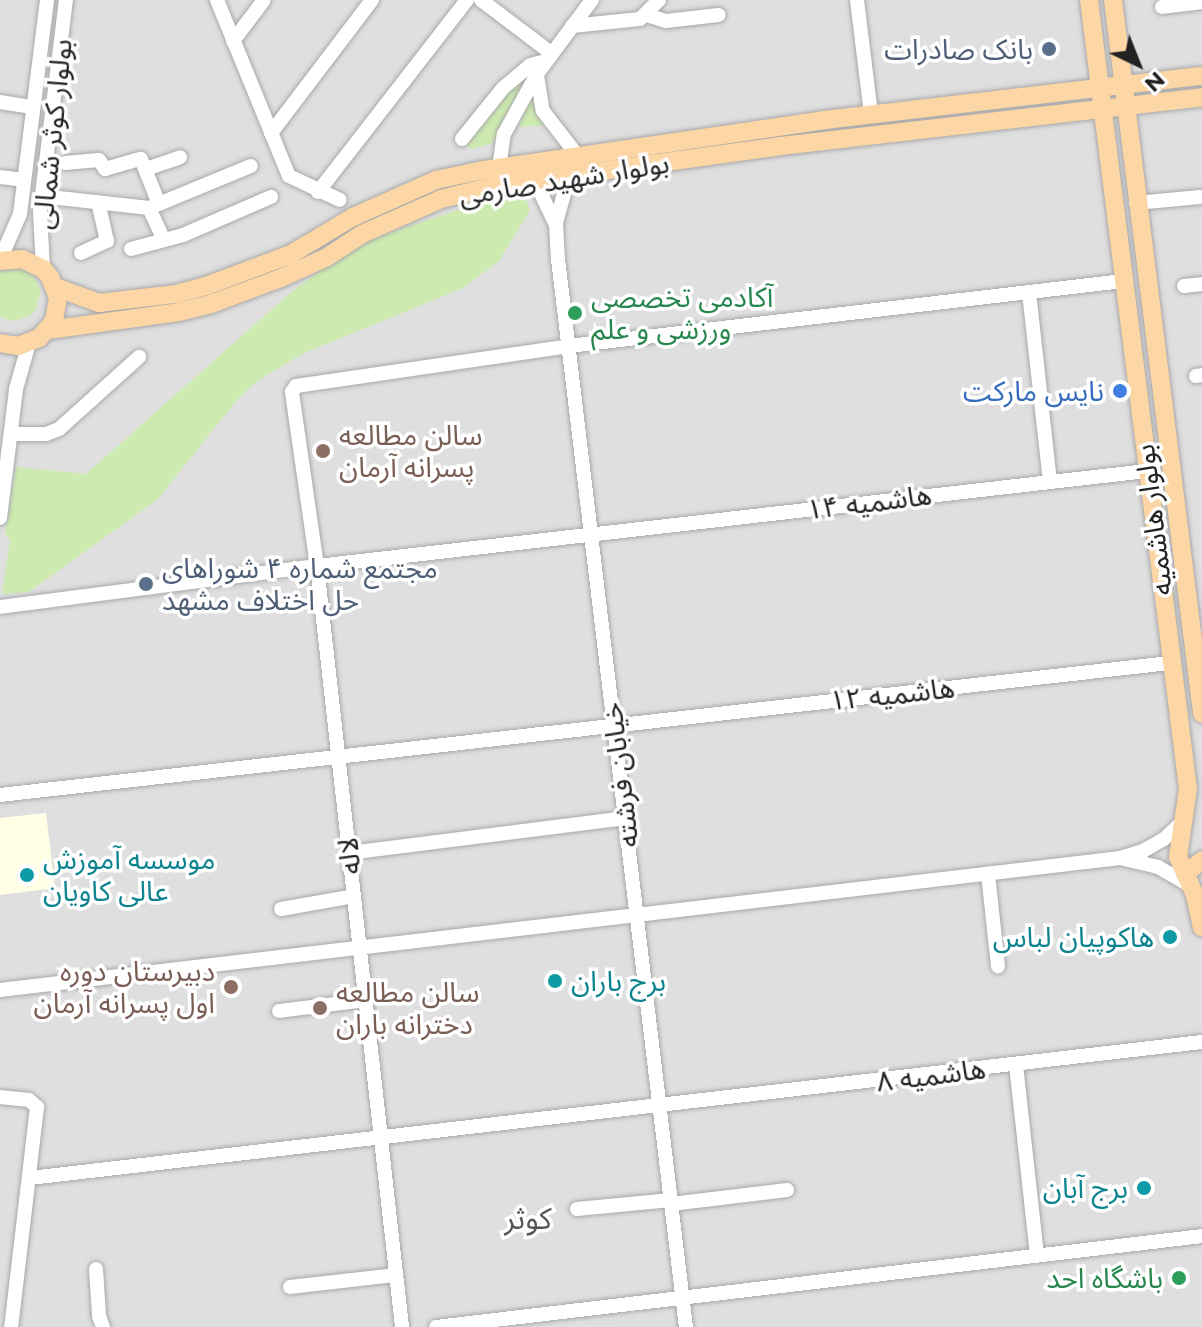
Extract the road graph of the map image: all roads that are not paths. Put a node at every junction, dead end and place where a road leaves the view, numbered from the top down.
1 (47, 0) edge
2 (66, 0) edge
3 (217, 0) edge
4 (264, 0) edge
5 (372, 0) edge
6 (467, 0) edge
7 (481, 0) edge
8 (592, 0) edge
9 (659, 0) edge
10 (857, 0) edge
11 (1089, 0) edge
12 (1113, 0) edge
13 (1202, 2) edge
14 (1162, 7) dead end
15 (647, 15) junction
16 (719, 15) dead end
17 (572, 26) junction
18 (233, 41) junction
19 (549, 57) junction
20 (537, 74) junction
21 (1202, 76) edge
22 (1124, 85) junction
23 (1100, 87) junction
24 (1202, 97) edge
25 (0, 102) edge
26 (1126, 105) junction
27 (33, 107) junction
28 (1102, 108) junction
29 (871, 114) junction
30 (271, 133) junction
31 (780, 136) junction
32 (462, 139) dead end
33 (577, 155) junction
34 (180, 157) dead end
35 (65, 163) dead end
36 (251, 166) dead end
37 (499, 168) junction
38 (146, 169) junction
39 (569, 176) junction
40 (0, 177) edge
41 (24, 180) junction
42 (535, 181) junction
43 (318, 192) junction
44 (41, 196) junction
45 (271, 197) dead end
46 (1200, 197) edge
47 (340, 200) dead end
48 (1136, 203) junction
49 (99, 205) junction
50 (154, 206) junction
51 (556, 223) junction
52 (163, 238) junction
53 (131, 249) dead end
54 (81, 253) dead end
55 (0, 261) edge
56 (43, 269) junction
57 (1123, 281) junction
58 (1202, 284) edge
59 (1184, 286) dead end
60 (55, 287) junction
61 (1029, 292) junction
62 (48, 330) junction
63 (0, 343) edge
64 (29, 343) junction
65 (569, 346) junction
66 (139, 357) dead end
67 (11, 434) junction
68 (1147, 471) junction
69 (1050, 481) junction
70 (0, 518) edge
71 (591, 534) junction
72 (1180, 536) junction
73 (1155, 537) junction
74 (317, 566) junction
75 (0, 607) edge
76 (1170, 663) junction
77 (1202, 713) edge
78 (614, 726) junction
79 (338, 757) junction
80 (0, 795) edge
81 (625, 818) junction
82 (1181, 823) junction
83 (349, 853) junction
84 (1120, 858) junction
85 (1202, 860) edge
86 (988, 874) junction
87 (1188, 880) junction
88 (354, 896) junction
89 (281, 909) dead end
90 (637, 917) junction
91 (1202, 927) edge
92 (360, 949) junction
93 (998, 966) dead end
94 (0, 990) edge
95 (366, 1000) junction
96 (279, 1011) dead end
97 (1202, 1042) edge
98 (1016, 1065) junction
99 (0, 1097) edge
100 (659, 1106) junction
101 (381, 1138) junction
102 (30, 1178) junction
103 (787, 1190) dead end
104 (671, 1202) junction
105 (577, 1209) dead end
106 (1202, 1236) edge
107 (1037, 1254) junction
108 (96, 1269) dead end
109 (396, 1275) junction
110 (290, 1287) dead end
111 (682, 1296) junction
112 (11, 1327) edge
113 (103, 1327) edge
114 (402, 1327) edge
115 (436, 1327) edge
116 (686, 1327) edge

1 - 27 street, بولوار کوثر شمالی
2 - 44 street, بولوار کوثر شمالی
3 - 18 street
4 - 18 street
5 - 30 street
6 - 43 street
7 - 19 street
8 - 17 street
9 - 15 street
10 - 29 street
11 - 23 main road
12 - 22 main road
13 - 14 street
15 - 16 street
15 - 17 street
17 - 19 street
18 - 30 street
19 - 20 street
19 - 32 street
20 - 33 street
20 - 37 street
21 - 22 main road
22 - 23 main road, بولوار شهید صارمی
22 - 26 main road, بولوار هاشمیه
23 - 28 main road, بولوار هاشمیه
23 - 29 main road, بولوار شهید صارمی
24 - 26 main road
25 - 27 street
26 - 28 main road, بولوار شهید صارمی
26 - 48 main road, بولوار هاشمیه
27 - 41 street, بولوار کوثر شمالی
28 - 31 main road, بولوار شهید صارمی
28 - 57 main road, بولوار هاشمیه
29 - 31 main road, بولوار شهید صارمی
30 - 43 street
31 - 33 main road, بولوار شهید صارمی
31 - 39 main road, بولوار شهید صارمی
33 - 37 main road, بولوار شهید صارمی
34 - 38 street
35 - 38 street
36 - 50 street
37 - 60 main road, بولوار شهید صارمی
38 - 50 street
39 - 42 main road, بولوار شهید صارمی
39 - 51 street, خیابان فرشته
40 - 41 street
41 - 55 street, بولوار کوثر شمالی
42 - 51 street, خیابان فرشته
42 - 62 main road, بولوار شهید صارمی
43 - 47 street
44 - 49 street
44 - 56 street, بولوار کوثر شمالی
45 - 52 street
46 - 48 street
48 - 72 main road, بولوار هاشمیه
49 - 50 street
49 - 54 street
50 - 52 street
51 - 65 street, خیابان فرشته
52 - 53 street
55 - 56 main road
56 - 60 main road
57 - 61 street
57 - 68 main road, بولوار هاشمیه
58 - 59 street
60 - 62 main road
61 - 65 street
61 - 69 street
62 - 64 main road
63 - 64 main road
64 - 67 street
65 - 71 street, خیابان فرشته
65 - 74 street, لاله
66 - 67 street
67 - 70 street
68 - 69 street, هاشمیه ۱۴
68 - 73 main road, بولوار هاشمیه
69 - 71 street, هاشمیه ۱۴
71 - 74 street, هاشمیه ۱۴
71 - 78 street, خیابان فرشته
72 - 73 main road
72 - 77 main road, بولوار هاشمیه
73 - 76 main road, بولوار هاشمیه
74 - 75 street, هاشمیه ۱۴
74 - 79 street, لاله
76 - 78 street, هاشمیه ۱۲
76 - 82 main road, بولوار هاشمیه
78 - 79 street, هاشمیه ۱۲
78 - 81 street, خیابان فرشته
79 - 80 street, هاشمیه ۱۲
79 - 83 street, لاله
81 - 83 street
81 - 90 street, خیابان فرشته
82 - 84 street
82 - 87 main road, بولوار هاشمیه
83 - 88 street, لاله
84 - 86 street
84 - 87 street
85 - 87 main road
86 - 90 street
86 - 93 street
87 - 91 main road, بولوار هاشمیه
88 - 89 street
88 - 92 street, لاله
90 - 92 street
90 - 100 street, خیابان فرشته
92 - 94 street
92 - 95 street, لاله
95 - 96 street
95 - 101 street, لاله
97 - 98 street, هاشمیه ۸
98 - 100 street, هاشمیه ۸
98 - 107 street
99 - 102 street
100 - 101 street, هاشمیه ۸
100 - 104 street, خیابان فرشته
101 - 102 street, هاشمیه ۸
101 - 109 street, لاله
102 - 112 street
103 - 104 street
104 - 105 street
104 - 111 street, خیابان فرشته
106 - 107 street
107 - 111 street
108 - 113 street
109 - 110 street
109 - 114 street, لاله
111 - 115 street
111 - 116 street, خیابان فرشته

